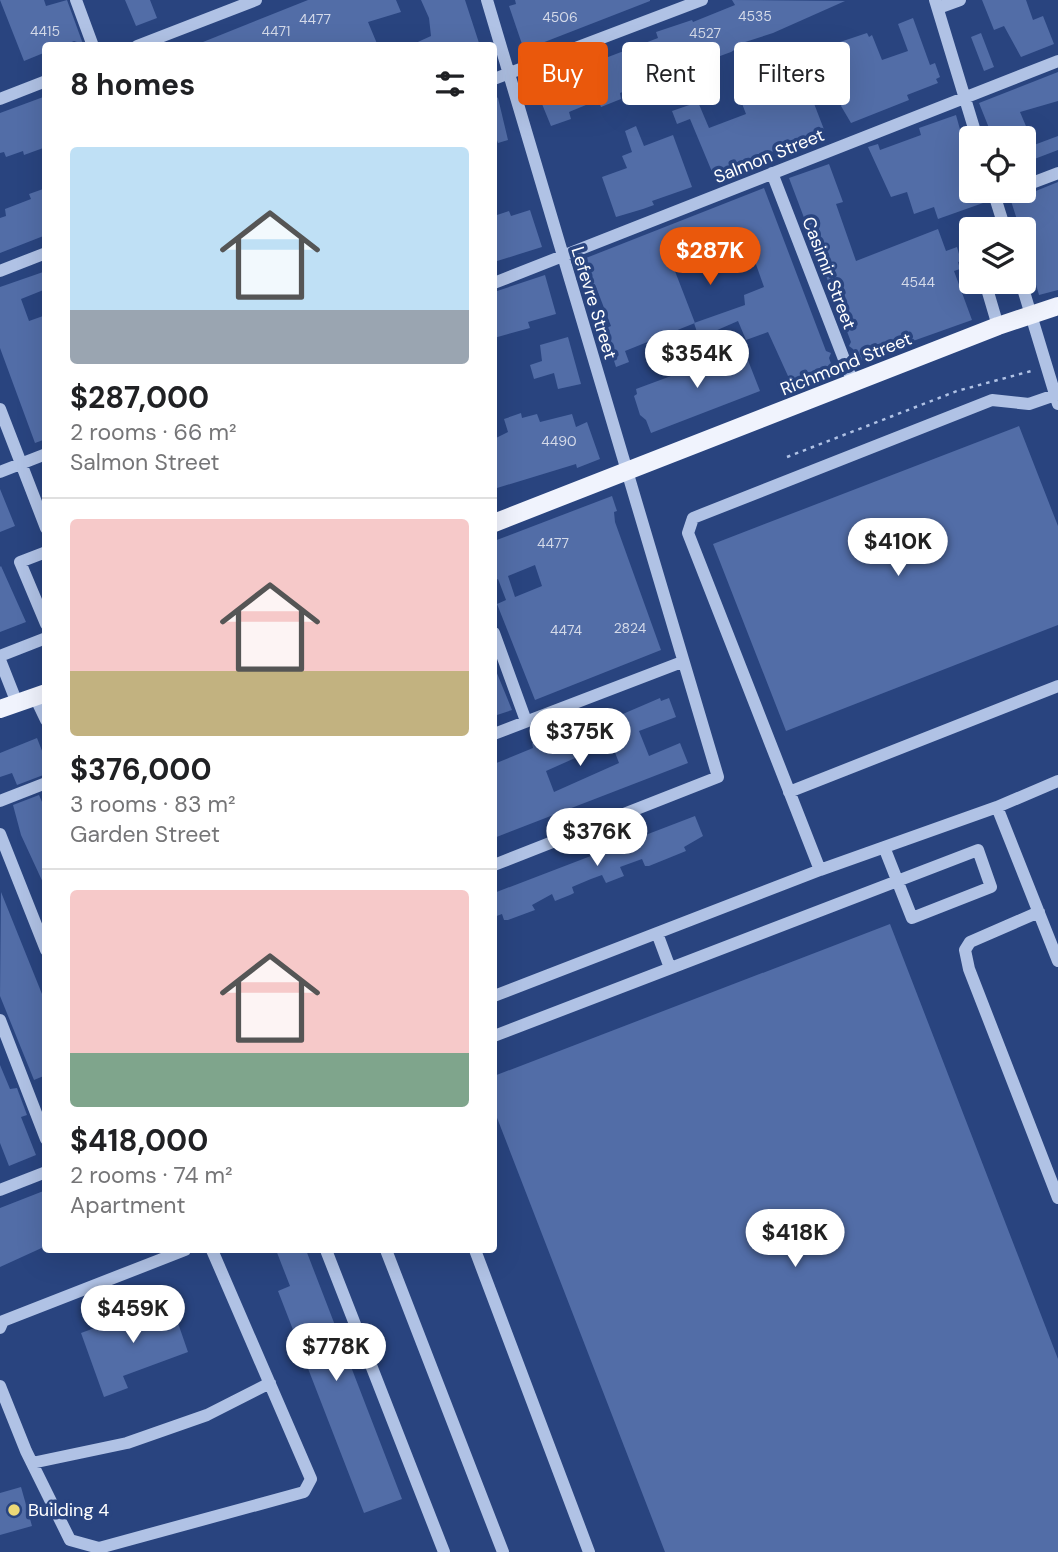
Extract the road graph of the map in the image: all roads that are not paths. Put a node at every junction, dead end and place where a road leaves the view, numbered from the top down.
1 (76, 0) edge
2 (256, 0) edge
3 (487, 0) edge
4 (702, 0) edge
5 (960, 0) edge
6 (937, 4) edge
7 (92, 42) edge
8 (147, 42) edge
9 (1058, 61) edge
10 (509, 73) junction
11 (497, 78) edge
12 (42, 83) edge
13 (965, 97) junction
14 (0, 99) edge
15 (973, 126) edge
16 (772, 173) junction
17 (1058, 173) edge
18 (1036, 181) edge
19 (42, 255) edge
20 (562, 257) junction
21 (0, 271) edge
22 (497, 282) edge
23 (989, 294) edge
24 (1025, 294) edge
25 (1058, 306) edge
26 (1031, 316) junction
27 (999, 326) junction
28 (854, 385) junction
29 (1057, 400) edge
30 (0, 409) edge
31 (42, 456) edge
32 (20, 464) junction
33 (0, 472) edge
34 (627, 472) junction
35 (42, 518) edge
36 (497, 522) edge
37 (42, 554) edge
38 (42, 614) edge
39 (42, 640) edge
40 (497, 641) edge
41 (0, 658) edge
42 (682, 662) junction
43 (1058, 686) edge
44 (40, 695) edge
45 (9, 706) edge
46 (526, 721) junction
47 (497, 733) edge
48 (1058, 781) edge
49 (42, 785) edge
50 (789, 792) junction
51 (0, 801) edge
52 (998, 807) junction
53 (0, 834) edge
54 (884, 847) junction
55 (497, 864) edge
56 (820, 870) junction
57 (897, 881) junction
58 (1039, 912) junction
59 (657, 933) junction
60 (42, 940) edge
61 (1058, 961) edge
62 (670, 968) junction
63 (497, 995) edge
64 (0, 1020) edge
65 (497, 1035) edge
66 (42, 1129) edge
67 (42, 1174) edge
68 (0, 1190) edge
69 (1058, 1198) edge
70 (177, 1253) edge
71 (213, 1253) edge
72 (327, 1253) edge
73 (387, 1253) edge
74 (475, 1253) edge
75 (0, 1328) edge
76 (270, 1383) junction
77 (0, 1385) edge
78 (32, 1463) junction
79 (444, 1552) edge
80 (503, 1552) edge
81 (589, 1552) edge

1 - 7 street
2 - 8 street
3 - 10 street, Lefevre Street
4 - 10 street
5 - 6 street
6 - 13 street
9 - 13 street, Salmon Street
10 - 11 street
10 - 20 street, Lefevre Street
12 - 14 street
13 - 15 street
13 - 16 street, Salmon Street
16 - 20 street, Salmon Street
16 - 28 street, Casimir Street
17 - 18 street
19 - 21 street
20 - 22 street, Salmon Street
20 - 34 street, Lefevre Street
23 - 27 street
24 - 26 street
25 - 26 main road, Richmond Street
26 - 27 main road, Richmond Street
26 - 29 street
27 - 28 main road, Richmond Street
28 - 34 main road, Richmond Street
29 - 50 street
30 - 32 street
31 - 32 street
32 - 33 street
32 - 35 street
34 - 36 main road, Richmond Street
34 - 42 street, Lefevre Street
37 - 38 street
39 - 41 street
40 - 46 street
41 - 45 street
42 - 46 street
42 - 55 street, Lefevre Street
43 - 50 street
44 - 45 main road
46 - 47 street
48 - 52 street
49 - 51 street
50 - 56 street
52 - 54 street
52 - 58 street
53 - 60 street
54 - 56 street
54 - 57 street
56 - 59 street
57 - 57 street
57 - 62 street
58 - 61 street
58 - 69 street
59 - 62 street
59 - 63 street
62 - 65 street
64 - 66 street
67 - 68 street
70 - 75 street
71 - 76 street
72 - 79 street
73 - 80 street
74 - 81 street
76 - 78 street
76 - 78 street
77 - 78 street

